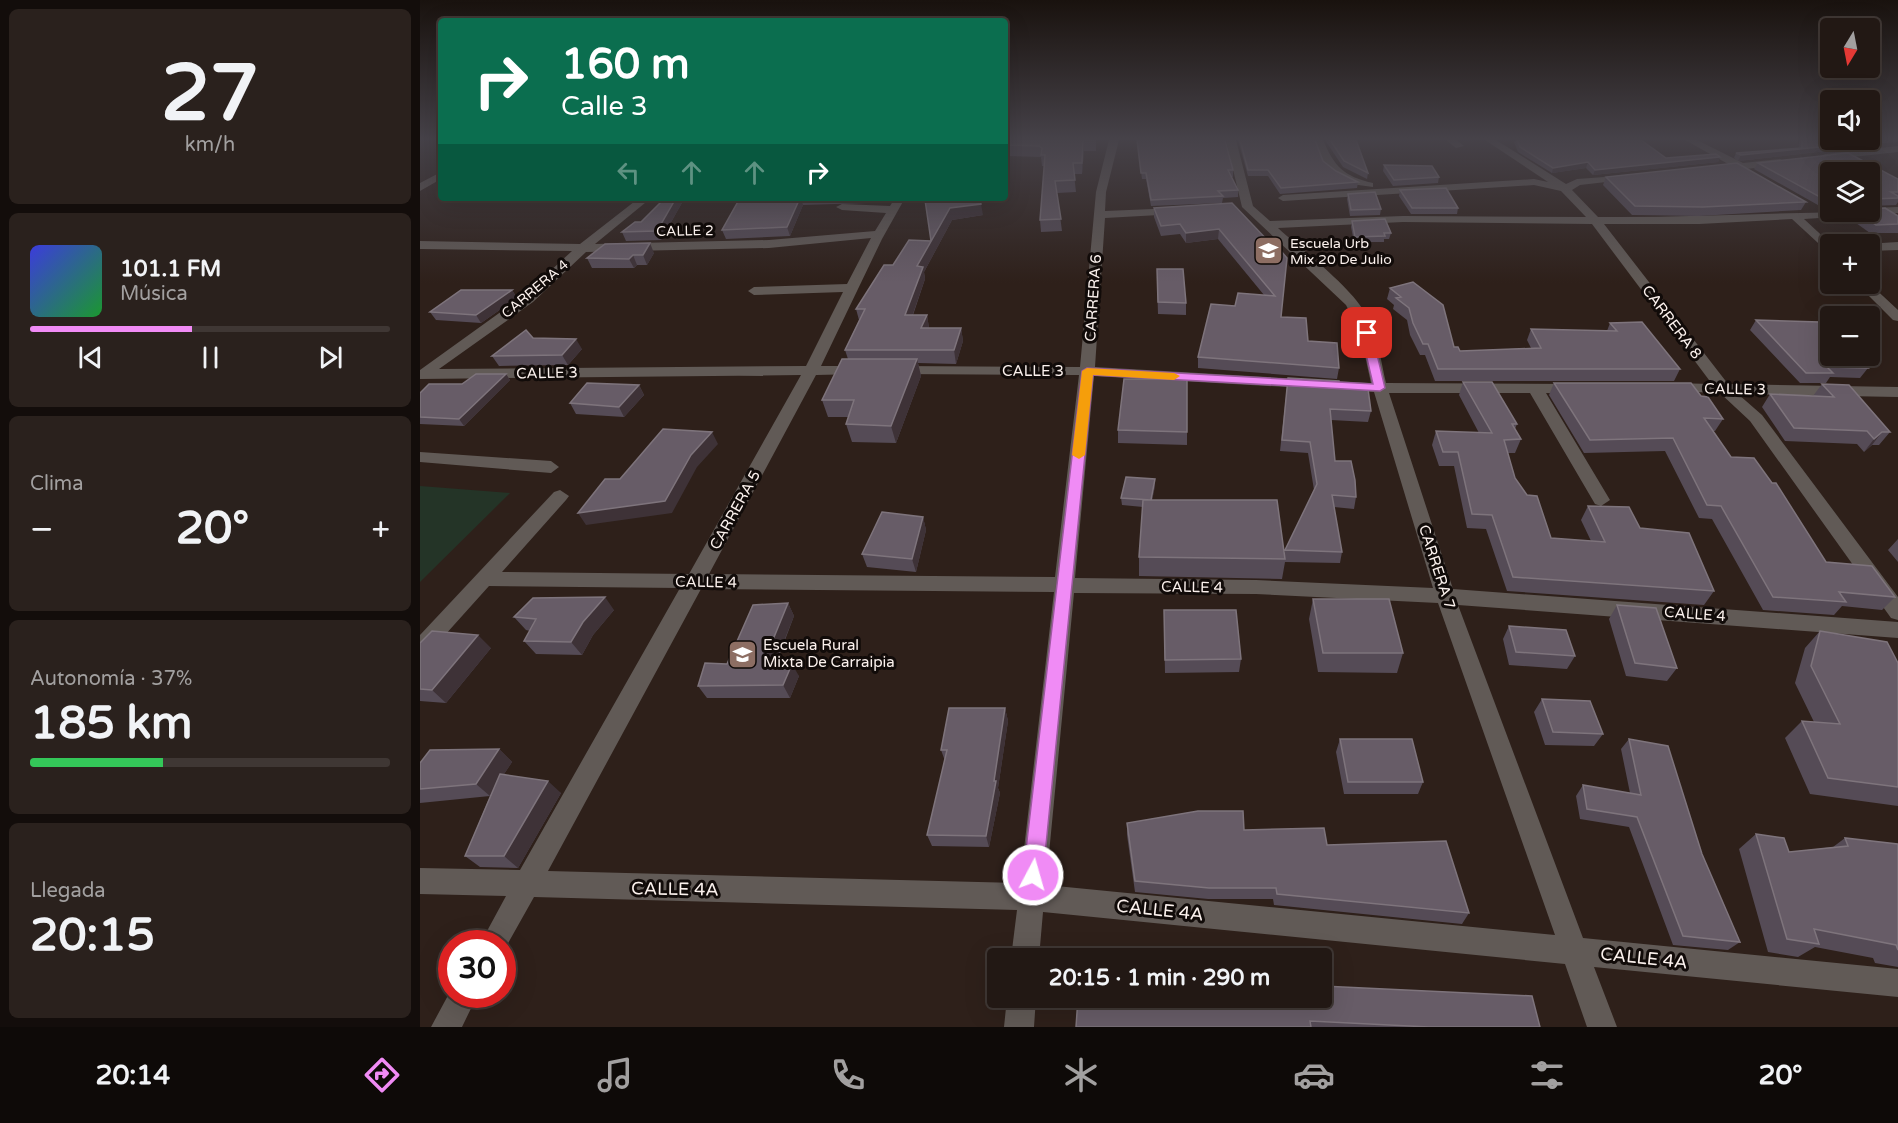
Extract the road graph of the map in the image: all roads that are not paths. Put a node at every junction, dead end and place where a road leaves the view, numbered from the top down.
1 (1103, 188) edge
2 (1240, 188) edge
3 (1441, 188) edge
4 (1561, 188) edge
5 (1283, 198) dead end
6 (642, 201) edge
7 (898, 201) edge
8 (1100, 204) junction
9 (1806, 205) edge
10 (842, 207) dead end
11 (893, 210) junction
12 (1191, 210) edge
13 (1898, 210) edge
14 (1880, 211) edge
15 (1820, 213) edge
16 (1820, 216) edge
17 (1797, 218) junction
18 (1596, 221) junction
19 (1268, 225) junction
20 (1820, 240) edge
21 (875, 242) junction
22 (420, 245) edge
23 (1898, 246) edge
24 (1880, 247) edge
25 (584, 248) junction
26 (852, 288) junction
27 (754, 291) dead end
28 (1874, 294) edge
29 (1898, 317) edge
30 (812, 369) junction
31 (1087, 371) junction
32 (421, 375) edge
33 (1380, 388) junction
34 (1723, 388) junction
35 (1594, 389) edge
36 (1653, 389) edge
37 (1536, 390) junction
38 (1898, 392) edge
39 (420, 457) edge
40 (551, 467) dead end
41 (560, 496) dead end
42 (1602, 500) dead end
43 (484, 579) junction
44 (695, 582) junction
45 (1065, 585) junction
46 (1445, 596) junction
47 (1898, 612) edge
48 (1898, 630) edge
49 (420, 650) edge
50 (420, 881) edge
51 (527, 885) junction
52 (1031, 897) junction
53 (502, 930) edge
54 (1026, 948) edge
55 (1576, 951) junction
56 (1898, 983) edge
57 (456, 1008) edge
58 (1021, 1008) edge
59 (446, 1027) edge
60 (1019, 1027) edge
61 (1602, 1027) edge

1 - 8 street, CARRERA 6
2 - 19 street, CARRERA 7
3 - 5 street
4 - 18 street, CARRERA 8
6 - 25 street, CARRERA 4
7 - 11 street, CARRERA 5
8 - 12 street
8 - 31 street, CARRERA 6
9 - 15 street
10 - 11 street
11 - 21 street, CARRERA 5
13 - 14 street
16 - 17 street
17 - 18 street
17 - 20 street
18 - 19 street
18 - 34 street, CARRERA 8
19 - 33 street, CARRERA 7
21 - 25 street, CALLE 2
21 - 26 street, CARRERA 5
22 - 25 street, CALLE 2
23 - 24 street
25 - 32 street, CARRERA 4
26 - 27 street
26 - 30 street, CARRERA 5
28 - 29 street
30 - 31 street, CALLE 3
30 - 32 street, CALLE 3
30 - 44 street, CARRERA 5
31 - 33 street, CALLE 3
31 - 45 street, CARRERA 6
33 - 37 street, CALLE 3
33 - 46 street, CARRERA 7
34 - 36 street, CALLE 3
34 - 38 street, CALLE 3
34 - 47 street, CARRERA 8
35 - 37 street, CALLE 3
37 - 42 street
39 - 40 street
41 - 43 street
43 - 44 street, CALLE 4
43 - 49 street
44 - 45 street, CALLE 4
44 - 51 street, CARRERA 5
45 - 46 street, CALLE 4
45 - 52 street, CARRERA 6
46 - 48 street, CALLE 4
46 - 55 street, CARRERA 7
50 - 51 street, CALLE 4A
51 - 52 street, CALLE 4A
51 - 53 street, CARRERA 5
52 - 54 street, CARRERA 6
52 - 55 street, CALLE 4A
55 - 56 street, CALLE 4A
55 - 61 street, CARRERA 7
57 - 59 street
58 - 60 street

